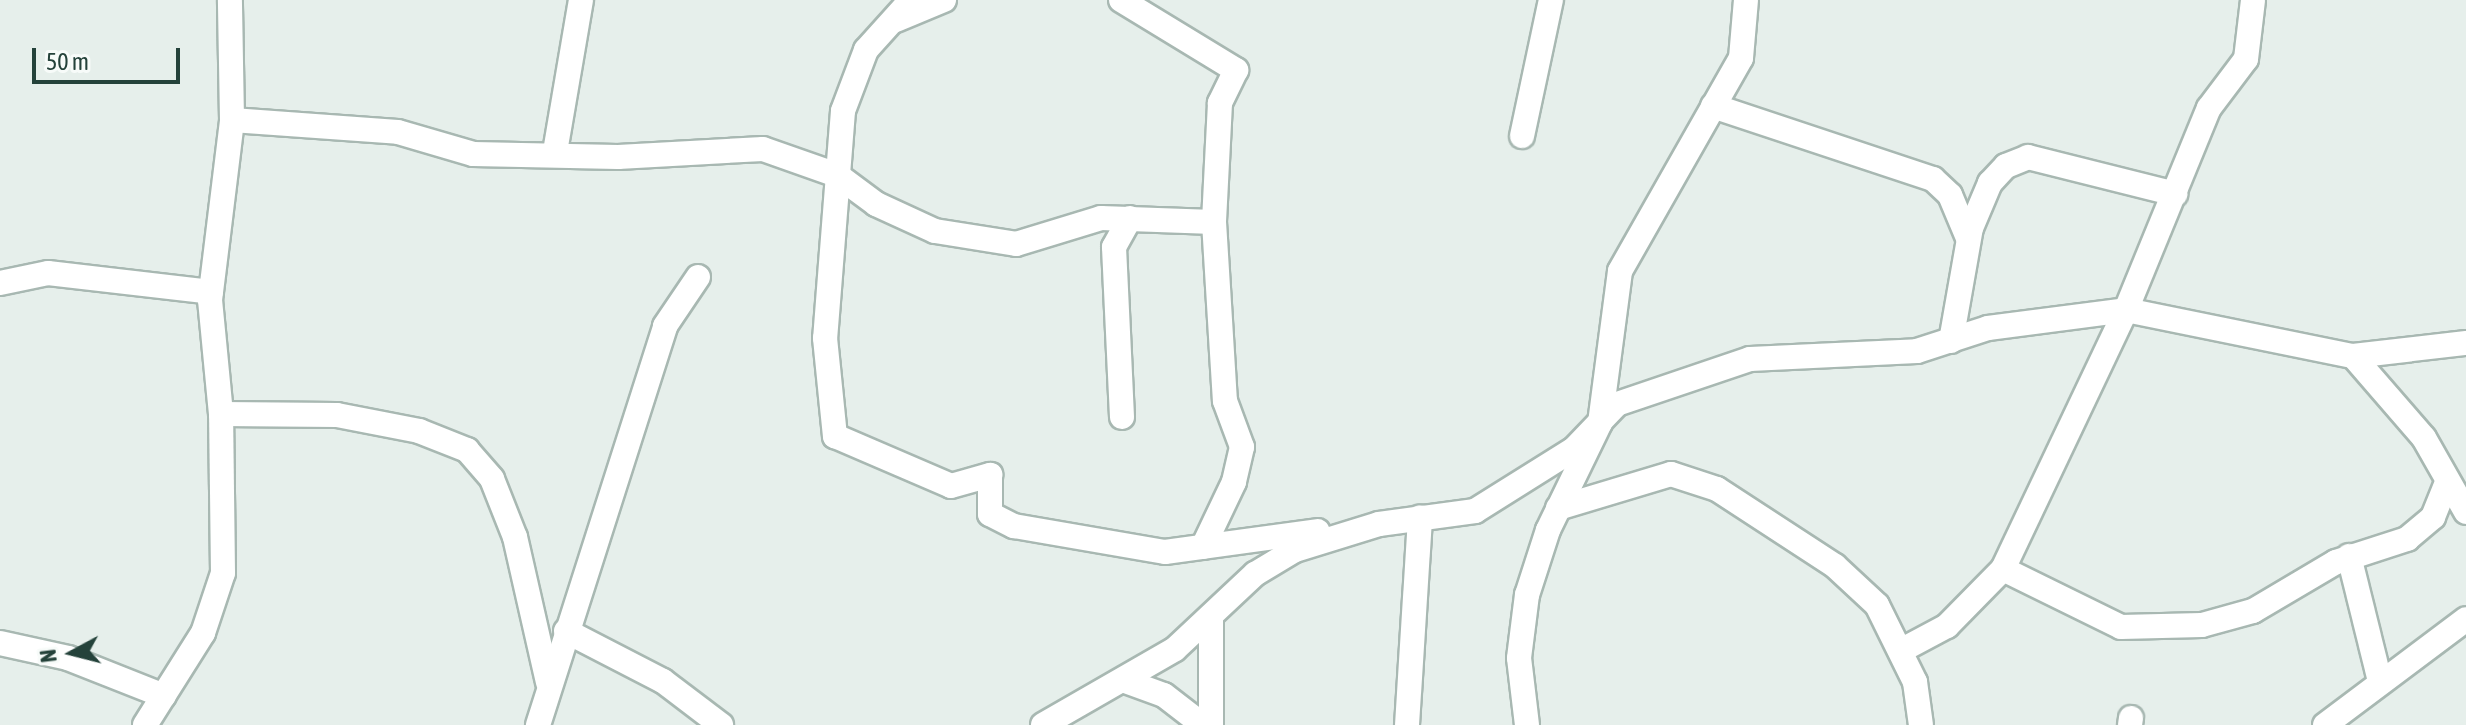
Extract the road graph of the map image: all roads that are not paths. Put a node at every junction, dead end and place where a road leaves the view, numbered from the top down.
1 (230, 0) edge
2 (581, 0) edge
3 (911, 0) edge
4 (944, 0) edge
5 (1121, 0) edge
6 (1551, 0) edge
7 (1746, 0) edge
8 (2253, 0) edge
9 (890, 23) junction
10 (1713, 106) junction
11 (232, 120) junction
12 (1522, 136) dead end
13 (555, 152) junction
14 (837, 175) junction
15 (2175, 194) junction
16 (1130, 218) junction
17 (1214, 222) junction
18 (1968, 238) junction
19 (698, 277) dead end
20 (0, 283) edge
21 (211, 292) junction
22 (2126, 310) junction
23 (1951, 341) junction
24 (2466, 343) edge
25 (2353, 356) junction
26 (221, 414) junction
27 (1122, 417) dead end
28 (1600, 423) junction
29 (2446, 485) junction
30 (1558, 508) junction
31 (2466, 512) edge
32 (1420, 517) junction
33 (1348, 531) junction
34 (1203, 547) junction
35 (2349, 556) junction
36 (2003, 569) junction
37 (1211, 618) junction
38 (2466, 619) edge
39 (566, 631) junction
40 (0, 643) edge
41 (1902, 650) junction
42 (2380, 681) junction
43 (548, 682) junction
44 (1128, 682) dead end
45 (164, 696) junction
46 (145, 725) edge
47 (538, 725) edge
48 (721, 725) edge
49 (1043, 725) edge
50 (1203, 725) edge
51 (1211, 725) edge
52 (1407, 725) edge
53 (1527, 725) edge
54 (1921, 725) edge
55 (2325, 725) edge

1 - 11 street
2 - 13 street
3 - 9 street
4 - 9 street
5 - 17 street
6 - 12 street
7 - 10 street
8 - 15 street
9 - 14 street
10 - 18 street
10 - 28 street
11 - 13 street
11 - 21 street
13 - 14 street
14 - 16 street
14 - 34 street
15 - 18 street
15 - 22 street
16 - 17 street
16 - 27 street
17 - 34 street
18 - 23 street
19 - 39 street
20 - 21 street
21 - 26 street
22 - 23 street
22 - 25 street
22 - 36 street
23 - 28 street
24 - 25 street
25 - 29 street
26 - 43 street
26 - 45 street
28 - 30 street
28 - 32 street
29 - 31 street
29 - 35 street
30 - 41 street
30 - 53 street
32 - 33 street
32 - 52 street
33 - 34 street
33 - 37 street
35 - 36 street
35 - 42 street
36 - 41 street
37 - 49 street
37 - 51 street
38 - 42 street
39 - 43 street
39 - 48 street
40 - 45 street
41 - 54 street
42 - 55 street
43 - 47 street
44 - 50 street
45 - 46 street

